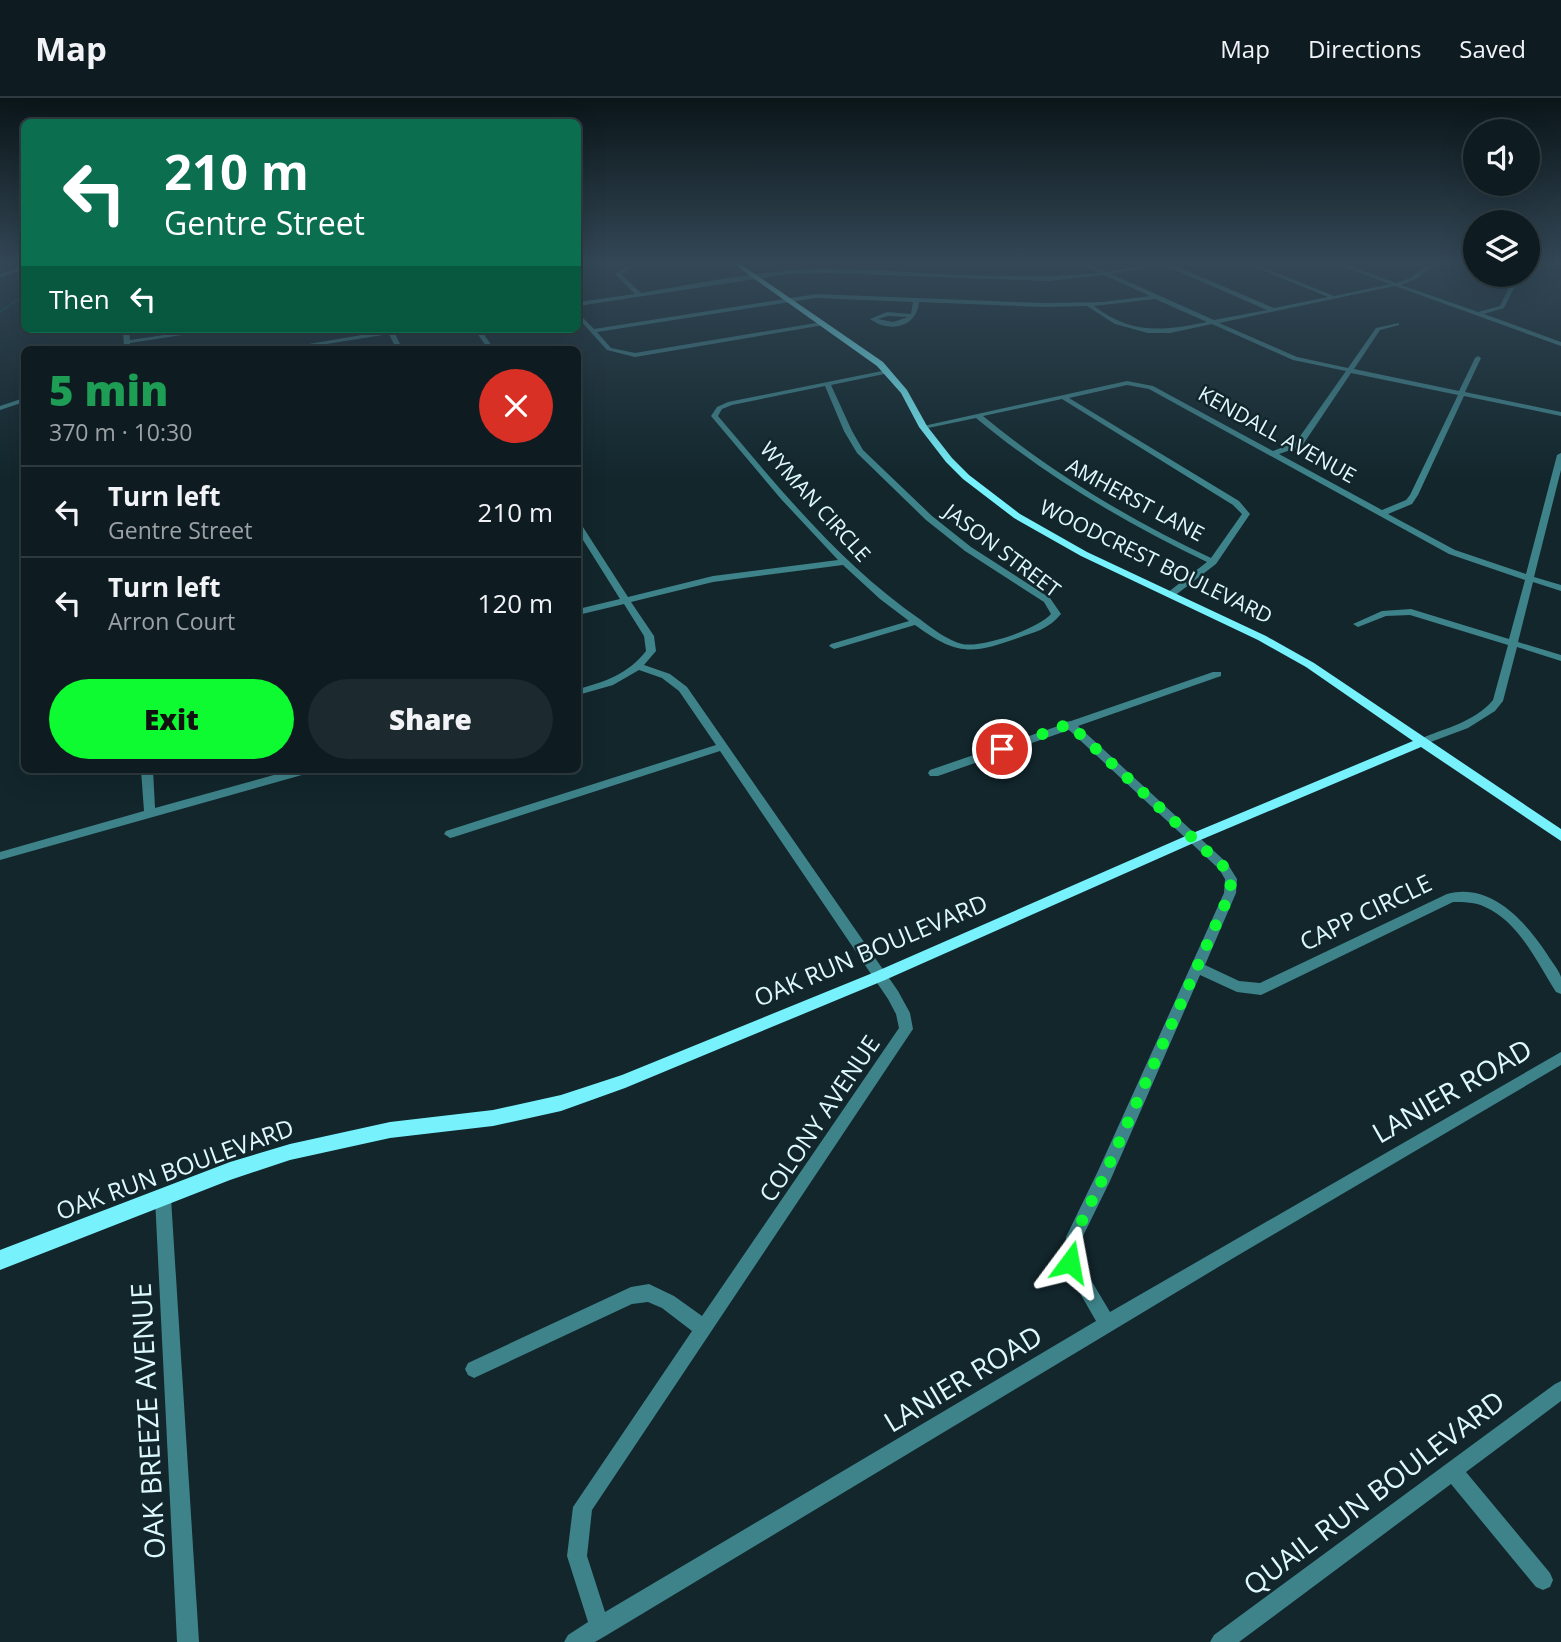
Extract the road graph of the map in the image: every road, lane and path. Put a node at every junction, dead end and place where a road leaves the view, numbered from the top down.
1 (186, 335) edge
2 (375, 335) edge
3 (597, 335) edge
4 (755, 335) edge
5 (837, 335) edge
6 (1238, 335) edge
7 (1374, 335) edge
8 (1536, 335) edge
9 (1561, 344) edge
10 (127, 346) edge
11 (318, 346) edge
12 (1478, 358) dead end
13 (1349, 370) junction
14 (887, 372) junction
15 (827, 384) junction
16 (1461, 393) junction
17 (1063, 397) junction
18 (21, 401) edge
19 (0, 408) edge
20 (1561, 414) edge
21 (977, 415) junction
22 (923, 427) junction
23 (1273, 453) junction
24 (1561, 455) edge
25 (1557, 494) edge
26 (1382, 513) junction
27 (581, 531) edge
28 (843, 562) junction
29 (1213, 562) junction
30 (1529, 580) junction
31 (1561, 588) edge
32 (1170, 595) junction
33 (626, 600) junction
34 (581, 611) edge
35 (1056, 614) joint
36 (917, 622) junction
37 (1358, 624) dead end
38 (1512, 642) junction
39 (835, 646) dead end
40 (1561, 658) edge
41 (640, 667) junction
42 (1217, 674) dead end
43 (581, 691) edge
44 (1069, 724) junction
45 (1424, 741) junction
46 (722, 747) junction
47 (147, 773) edge
48 (294, 773) edge
49 (934, 773) dead end
50 (150, 814) junction
51 (450, 834) dead end
52 (1561, 836) edge
53 (1193, 838) junction
54 (0, 856) edge
55 (1197, 967) junction
56 (880, 976) junction
57 (1561, 988) edge
58 (1561, 1058) edge
59 (163, 1198) junction
60 (0, 1260) edge
61 (1107, 1323) junction
62 (704, 1329) junction
63 (474, 1369) dead end
64 (1561, 1390) edge
65 (1452, 1470) junction
66 (1543, 1580) dead end
67 (600, 1628) junction
68 (188, 1642) edge
69 (575, 1642) edge
70 (1222, 1642) edge

1 - 10 street
2 - 11 street
3 - 4 street
5 - 14 street, WOODCREST BOULEVARD
6 - 13 street
7 - 13 street
8 - 9 street
12 - 16 street
13 - 16 street
13 - 23 street
14 - 15 street, WYMAN CIRCLE
14 - 22 street, WOODCREST BOULEVARD
15 - 28 street, WYMAN CIRCLE
15 - 35 street, JASON STREET
16 - 20 street
16 - 26 street
17 - 21 street, KENDALL AVENUE
17 - 23 street, KENDALL AVENUE
17 - 29 street
18 - 19 street
21 - 22 street, KENDALL AVENUE
21 - 29 street, AMHERST LANE
22 - 32 street, WOODCREST BOULEVARD
23 - 26 street, KENDALL AVENUE
24 - 25 street, OAK RUN BOULEVARD
25 - 30 street, OAK RUN BOULEVARD
26 - 30 street, KENDALL AVENUE
27 - 33 street
28 - 33 street
28 - 36 street, WYMAN CIRCLE
29 - 32 street
30 - 31 street, KENDALL AVENUE
30 - 38 street, OAK RUN BOULEVARD
32 - 45 street, WOODCREST BOULEVARD
33 - 34 street
33 - 41 street
35 - 36 street, WYMAN CIRCLE
36 - 39 street
37 - 38 street
38 - 40 street
38 - 45 street, OAK RUN BOULEVARD
41 - 43 street
41 - 46 street, COLONY AVENUE
42 - 44 street
44 - 49 street
44 - 53 street
45 - 52 street, WOODCREST BOULEVARD
45 - 53 street, OAK RUN BOULEVARD
46 - 51 street
46 - 56 street, COLONY AVENUE
47 - 50 street
48 - 50 street
50 - 54 street
53 - 55 street
53 - 56 street, OAK RUN BOULEVARD
55 - 57 street, CAPP CIRCLE
55 - 61 street
56 - 59 street, OAK RUN BOULEVARD
56 - 62 street, COLONY AVENUE
58 - 61 street, LANIER ROAD
59 - 60 street, OAK RUN BOULEVARD
59 - 68 street, OAK BREEZE AVENUE
61 - 67 street, LANIER ROAD
62 - 63 street
62 - 67 street, COLONY AVENUE
64 - 65 street, QUAIL RUN BOULEVARD
65 - 66 street
65 - 70 street, QUAIL RUN BOULEVARD
67 - 69 street, LANIER ROAD

